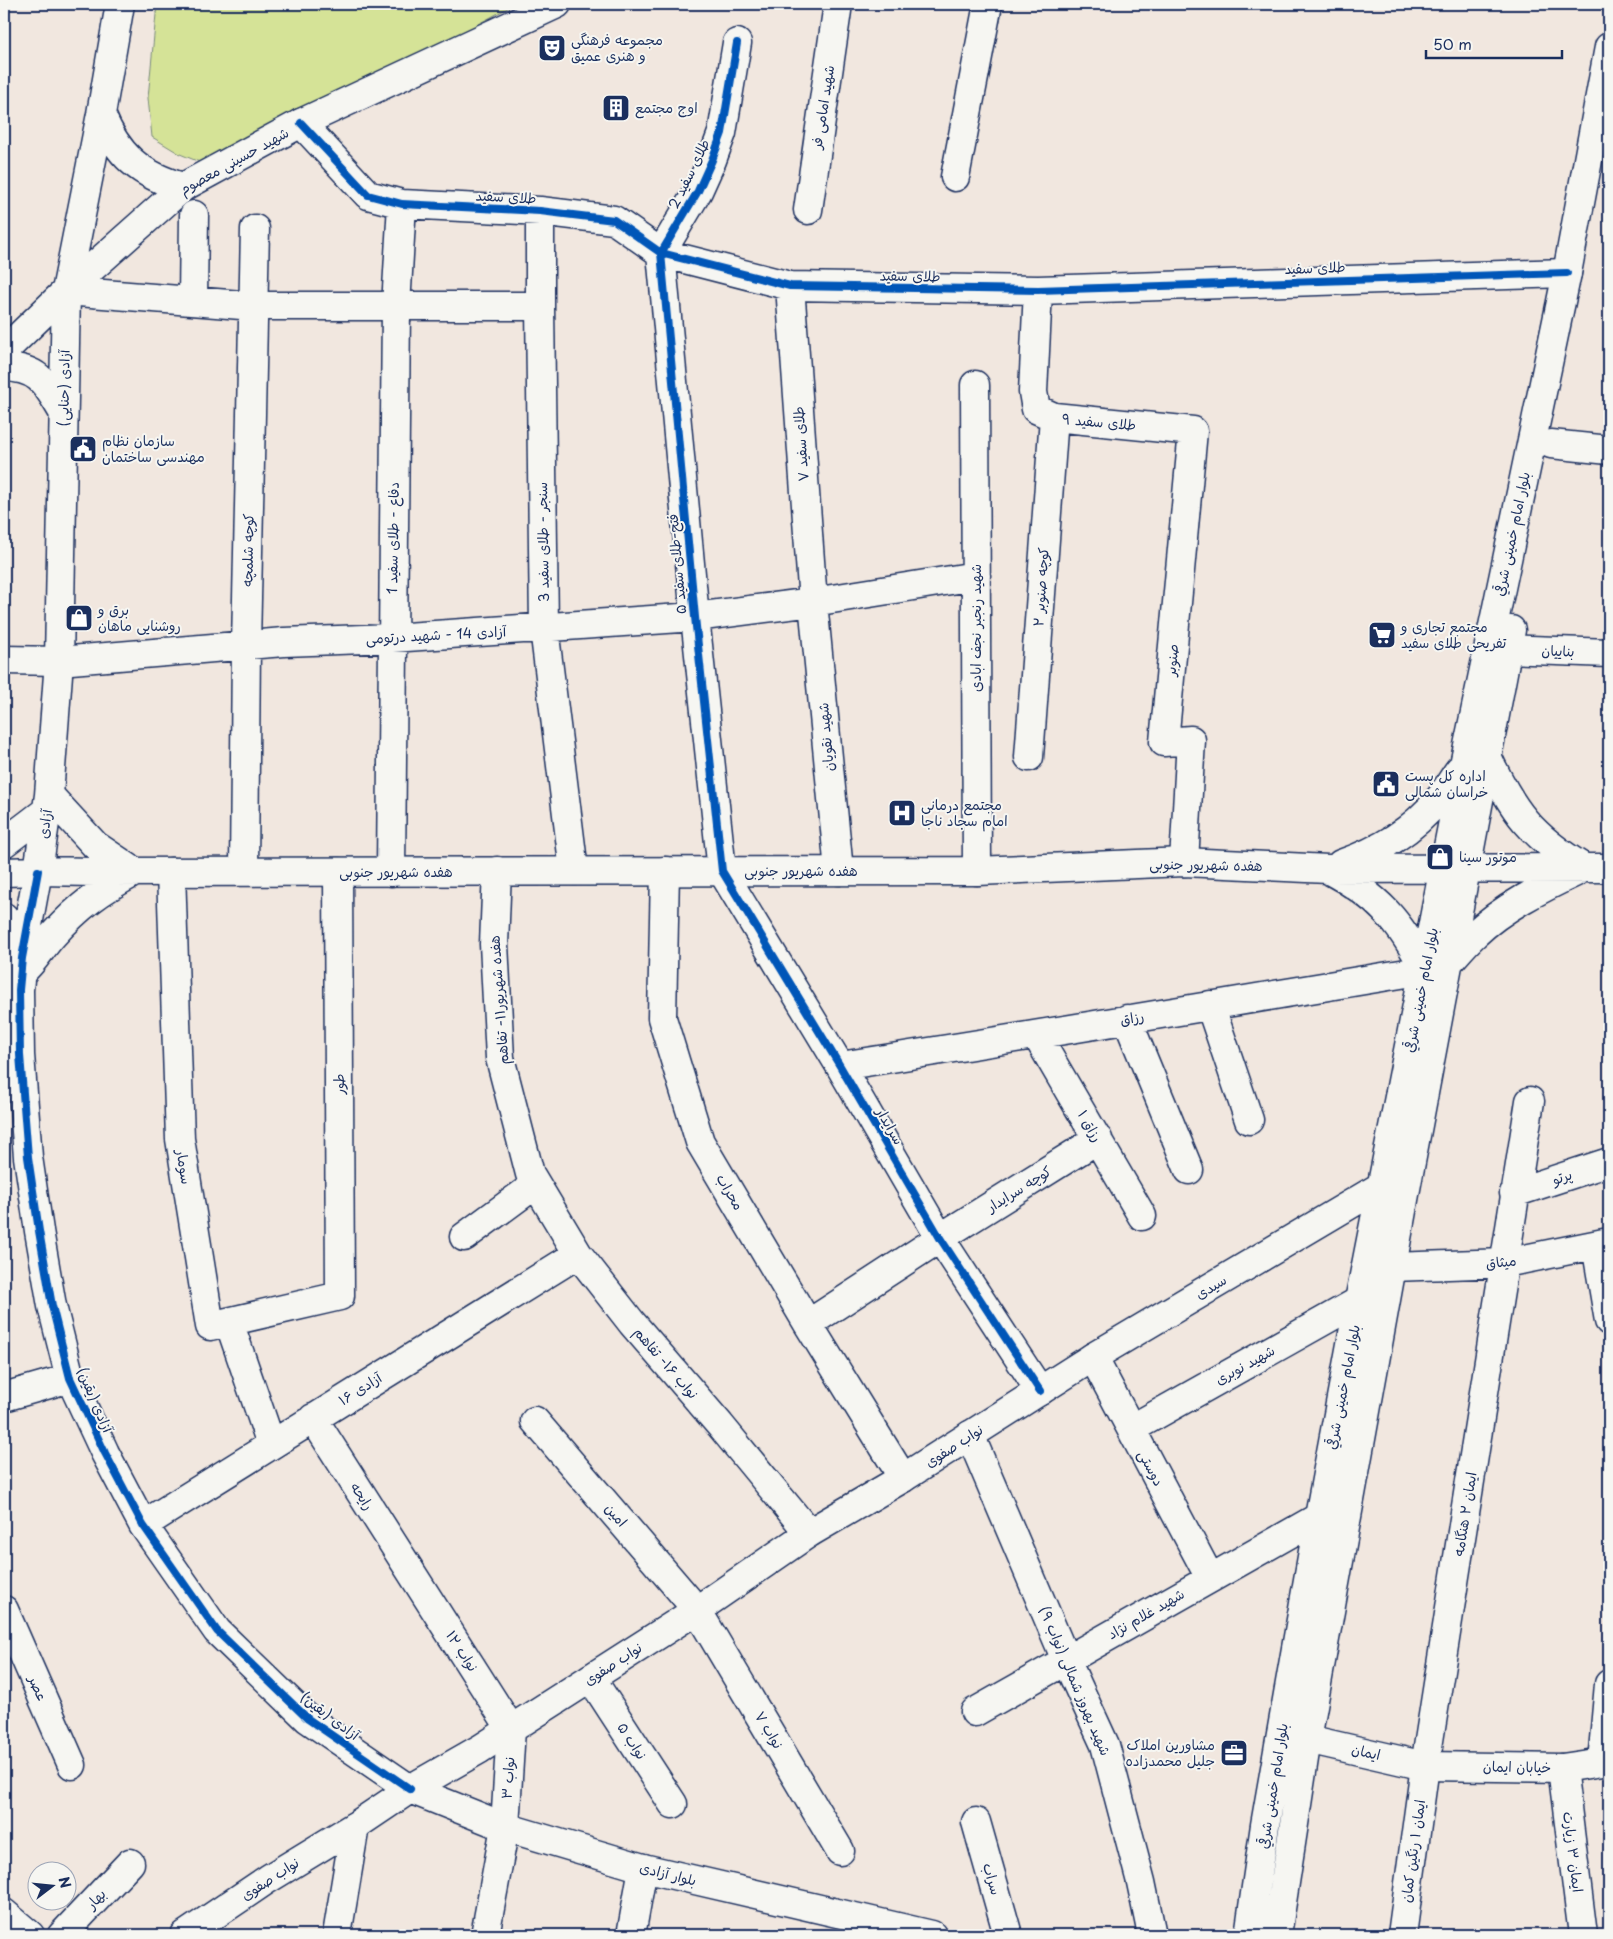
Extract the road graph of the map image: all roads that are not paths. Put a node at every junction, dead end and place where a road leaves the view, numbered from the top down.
1 (120, 4) edge
2 (557, 4) edge
3 (838, 4) edge
4 (988, 4) edge
5 (738, 43) dead end
6 (1609, 47) edge
7 (101, 114) junction
8 (300, 123) junction
9 (1609, 135) edge
10 (955, 177) dead end
11 (183, 187) junction
12 (402, 204) junction
13 (808, 210) dead end
14 (540, 211) junction
15 (194, 215) dead end
16 (255, 230) dead end
17 (660, 253) junction
18 (1567, 273) junction
19 (790, 286) junction
20 (1038, 290) junction
21 (66, 291) junction
22 (193, 302) junction
23 (254, 306) junction
24 (396, 306) junction
25 (540, 306) junction
26 (4, 351) edge
27 (4, 367) edge
28 (975, 385) dead end
29 (63, 412) junction
30 (1054, 418) junction
31 (1193, 430) joint
32 (1550, 444) junction
33 (1609, 450) edge
34 (976, 576) junction
35 (813, 602) junction
36 (695, 617) junction
37 (544, 628) junction
38 (392, 638) junction
39 (246, 645) junction
40 (1507, 649) junction
41 (1609, 653) edge
42 (4, 660) edge
43 (59, 662) junction
44 (1029, 757) dead end
45 (1476, 758) junction
46 (49, 794) junction
47 (4, 843) edge
48 (1184, 862) junction
49 (1597, 868) edge
50 (1328, 869) junction
51 (1455, 869) junction
52 (38, 871) junction
53 (244, 871) junction
54 (574, 871) junction
55 (665, 871) junction
56 (722, 871) junction
57 (838, 871) junction
58 (977, 871) junction
59 (4, 872) edge
60 (135, 872) junction
61 (171, 872) junction
62 (338, 872) junction
63 (391, 872) junction
64 (497, 872) junction
65 (4, 917) edge
66 (22, 966) junction
67 (1437, 966) junction
68 (1210, 1005) junction
69 (1127, 1019) junction
70 (1037, 1036) junction
71 (840, 1066) junction
72 (1530, 1100) dead end
73 (1249, 1120) dead end
74 (1098, 1139) junction
75 (1609, 1162) edge
76 (1189, 1170) dead end
77 (536, 1184) junction
78 (1390, 1190) junction
79 (1514, 1193) junction
80 (1142, 1216) dead end
81 (1385, 1236) junction
82 (464, 1237) dead end
83 (940, 1238) junction
84 (1603, 1243) edge
85 (578, 1254) junction
86 (1505, 1263) junction
87 (1392, 1267) junction
88 (340, 1296) joint
89 (1359, 1301) junction
90 (230, 1322) junction
91 (1609, 1322) edge
92 (808, 1324) junction
93 (1093, 1357) junction
94 (70, 1378) junction
95 (1040, 1391) junction
96 (4, 1397) edge
97 (312, 1418) junction
98 (536, 1421) dead end
99 (1131, 1429) junction
100 (970, 1435) junction
101 (271, 1444) junction
102 (903, 1478) junction
103 (1319, 1518) junction
104 (143, 1525) junction
105 (809, 1533) junction
106 (412, 1574) joint
107 (1210, 1578) junction
108 (4, 1610) edge
109 (698, 1610) junction
110 (1066, 1660) junction
111 (591, 1678) junction
112 (1609, 1684) edge
113 (974, 1712) dead end
114 (511, 1729) junction
115 (1307, 1739) junction
116 (1605, 1762) edge
117 (72, 1766) dead end
118 (1425, 1766) junction
119 (1562, 1768) junction
120 (410, 1789) junction
121 (673, 1804) dead end
122 (976, 1822) dead end
123 (355, 1826) junction
124 (505, 1827) junction
125 (840, 1851) dead end
126 (130, 1863) dead end
127 (643, 1868) junction
128 (4, 1913) edge
129 (878, 1929) edge
130 (1249, 1934) edge
131 (30, 1935) edge
132 (62, 1935) edge
133 (185, 1935) edge
134 (337, 1935) edge
135 (484, 1935) edge
136 (631, 1935) edge
137 (932, 1935) edge
138 (1008, 1935) edge
139 (1152, 1935) edge
140 (1277, 1935) edge
141 (1402, 1935) edge
142 (1584, 1935) edge

1 - 7 street, آزادی (حنایی)
2 - 8 street, شهید حسینی معصوم
3 - 13 street, شهید امامی فر
4 - 10 street
5 - 17 street, طلای سفید 2
6 - 18 street, بلوار امام خمینی شرقي
7 - 11 street
7 - 21 street, آزادی (حنایی)
8 - 11 street, شهید حسینی معصوم
8 - 12 street, طلای سفید
9 - 32 street, بلوار امام خمینی شرقي
11 - 21 street, شهید حسینی معصوم
12 - 14 street, طلای سفید
12 - 24 street, دفاع - طلای سفید 1
14 - 17 street, طلای سفید
14 - 25 street, سنجر - طلای سفید 3
15 - 22 street
16 - 23 street, کوچه شلمچه
17 - 19 street, طلای سفید
17 - 36 street, فتح-طلای سفید ۵
18 - 20 street, طلای سفید
18 - 45 street, بلوار امام خمینی شرقي
19 - 20 street, طلای سفید
19 - 35 street, طلای سفید ۷
20 - 30 street, طلای سفید ۹
21 - 22 street
21 - 26 street, شهید حسینی معصوم
21 - 29 street, آزادی (حنایی)
22 - 23 street
23 - 24 street
23 - 39 street, کوچه شلمچه
24 - 25 street
24 - 38 street, دفاع - طلای سفید 1
25 - 37 street, سنجر - طلای سفید 3
27 - 29 street
28 - 34 street, شهید رنجبر نجف ابادی
29 - 43 street, آزادی (حنایی)
30 - 31 street, طلای سفید ۹
30 - 44 street, کوچه صنوبر ۲
31 - 48 street, صنوبر
32 - 33 street
32 - 40 street, بلوار امام خمینی شرقي
34 - 35 street, آزادی 14 - شهید درتومی
34 - 58 street, شهید رنجبر نجف ابادی
35 - 36 street, آزادی 14 - شهید درتومی
35 - 57 street, شهید نقویان
36 - 37 street, آزادی 14 - شهید درتومی
36 - 56 street, فتح-طلای سفید ۵
37 - 38 street, آزادی 14 - شهید درتومی
37 - 54 street, سنجر - طلای سفید 3
38 - 39 street, آزادی 14 - شهید درتومی
38 - 63 street, دفاع - طلای سفید 1
39 - 43 street, آزادی 14 - شهید درتومی
39 - 53 street, کوچه شلمچه
40 - 41 street, بناییان
40 - 45 street, بلوار امام خمینی شرقي
42 - 43 street, آزادی 14 - شهید درتومی
43 - 46 street, آزادی (حنایی)
45 - 49 street
45 - 50 street
45 - 51 street, بلوار امام خمینی شرقي
46 - 47 street
46 - 52 street, آزادی
46 - 60 street
48 - 50 street, هفده شهریور جنوبی
48 - 58 street, هفده شهریور جنوبی
49 - 51 street, هفده شهریور جنوبی
49 - 67 street
50 - 51 street, هفده شهریور جنوبی
50 - 67 street
51 - 67 street, بلوار امام خمینی شرقي
52 - 59 street, هفده شهریور جنوبی
52 - 60 street, هفده شهریور جنوبی
52 - 66 street, آزادی (یقین)
53 - 61 street, هفده شهریور جنوبی
53 - 62 street, هفده شهریور جنوبی
54 - 55 street, هفده شهریور جنوبی
54 - 64 street, هفده شهریور جنوبی
55 - 56 street, هفده شهریور جنوبی
55 - 92 street, محراب
56 - 57 street, هفده شهریور جنوبی
56 - 71 street, سرایدار
57 - 58 street, هفده شهریور جنوبی
60 - 61 street, هفده شهریور جنوبی
60 - 66 street
61 - 90 street, سومار
62 - 63 street, هفده شهریور جنوبی
62 - 88 street, طور
63 - 64 street, هفده شهریور جنوبی
64 - 77 street, هفده شهریور۱۱- تفاهم
65 - 66 street
66 - 94 street, آزادی (یقین)
67 - 68 street, رزاق
67 - 78 street, بلوار امام خمینی شرقي
68 - 69 street, رزاق
68 - 73 street
69 - 70 street, رزاق
69 - 76 street
70 - 71 street, رزاق
70 - 74 street, رزاق ۱
71 - 83 street, سرایدار
72 - 79 street, ایمان ۲ هنگامه
74 - 80 street, رزاق ۱
74 - 83 street, کوچه سرایدار
75 - 79 street, پرتو
77 - 82 street
77 - 85 street, نواب ۱۶- تفاهم
78 - 81 street, بلوار امام خمینی شرقي
78 - 93 street, سیدی
79 - 86 street, ایمان ۲ هنگامه
81 - 87 street, بلوار امام خمینی شرقي
81 - 89 street, بلوار امام خمینی شرقي
83 - 92 street, کوچه سرایدار
83 - 95 street, سرایدار
84 - 86 street, میثاق
84 - 91 street
85 - 97 street, آزادی ۱۶
85 - 105 street, نواب ۱۶- تفاهم
86 - 87 street, میثاق
86 - 118 street, ایمان ۲ هنگامه
87 - 115 street, بلوار امام خمینی شرقي
88 - 90 street, سومار
89 - 99 street, شهید نوبری
89 - 103 street, بلوار امام خمینی شرقي
90 - 101 street
92 - 102 street, محراب
93 - 95 street, سیدی
93 - 99 street, دوستی
94 - 96 street
94 - 104 street, آزادی (یقین)
95 - 100 street, نواب صفوی
97 - 101 street, آزادی ۱۶
97 - 106 street, رایحه
98 - 109 street, امین
99 - 107 street, دوستی
100 - 102 street, نواب صفوی
100 - 110 street, شهید بهروز شمالی (نواب ۹)
101 - 104 street, آزادی ۱۶
102 - 105 street, نواب صفوی
103 - 107 street, شهید غلام نژاد
103 - 130 street, بلوار امام خمینی شرقي
104 - 120 street, آزادی (یقین)
105 - 109 street, نواب صفوی
106 - 114 street, نواب ۱‍۲
107 - 110 street, شهید غلام نژاد
108 - 117 street, عصر
109 - 111 street, نواب صفوی
109 - 125 street, نواب ۷
110 - 113 street, شهید غلام نژاد
110 - 139 street, شهید بهروز شمالی (نواب ۹)
111 - 114 street, نواب صفوی
111 - 121 street, نواب ۵
112 - 116 street
114 - 120 street, نواب صفوی
114 - 124 street, نواب ۳
115 - 118 street, ایمان
115 - 140 street, بلوار امام خمینی شرقي
116 - 119 street, خیابان ایمان
118 - 119 street, خیابان ایمان
118 - 141 street, ایمان ۱ رنگین کمان
119 - 142 street, ایمان ۳ زیارت
120 - 123 street, نواب صفوی
120 - 124 street, بلوار آزادی
122 - 138 street, سراب
123 - 133 street, نواب صفوی
123 - 134 street
124 - 127 street, بلوار آزادی
124 - 135 street, نواب ۳
126 - 132 street, بهار
127 - 129 street, بلوار آزادی
127 - 136 street
128 - 131 street
129 - 137 street, بلوار آزادی

